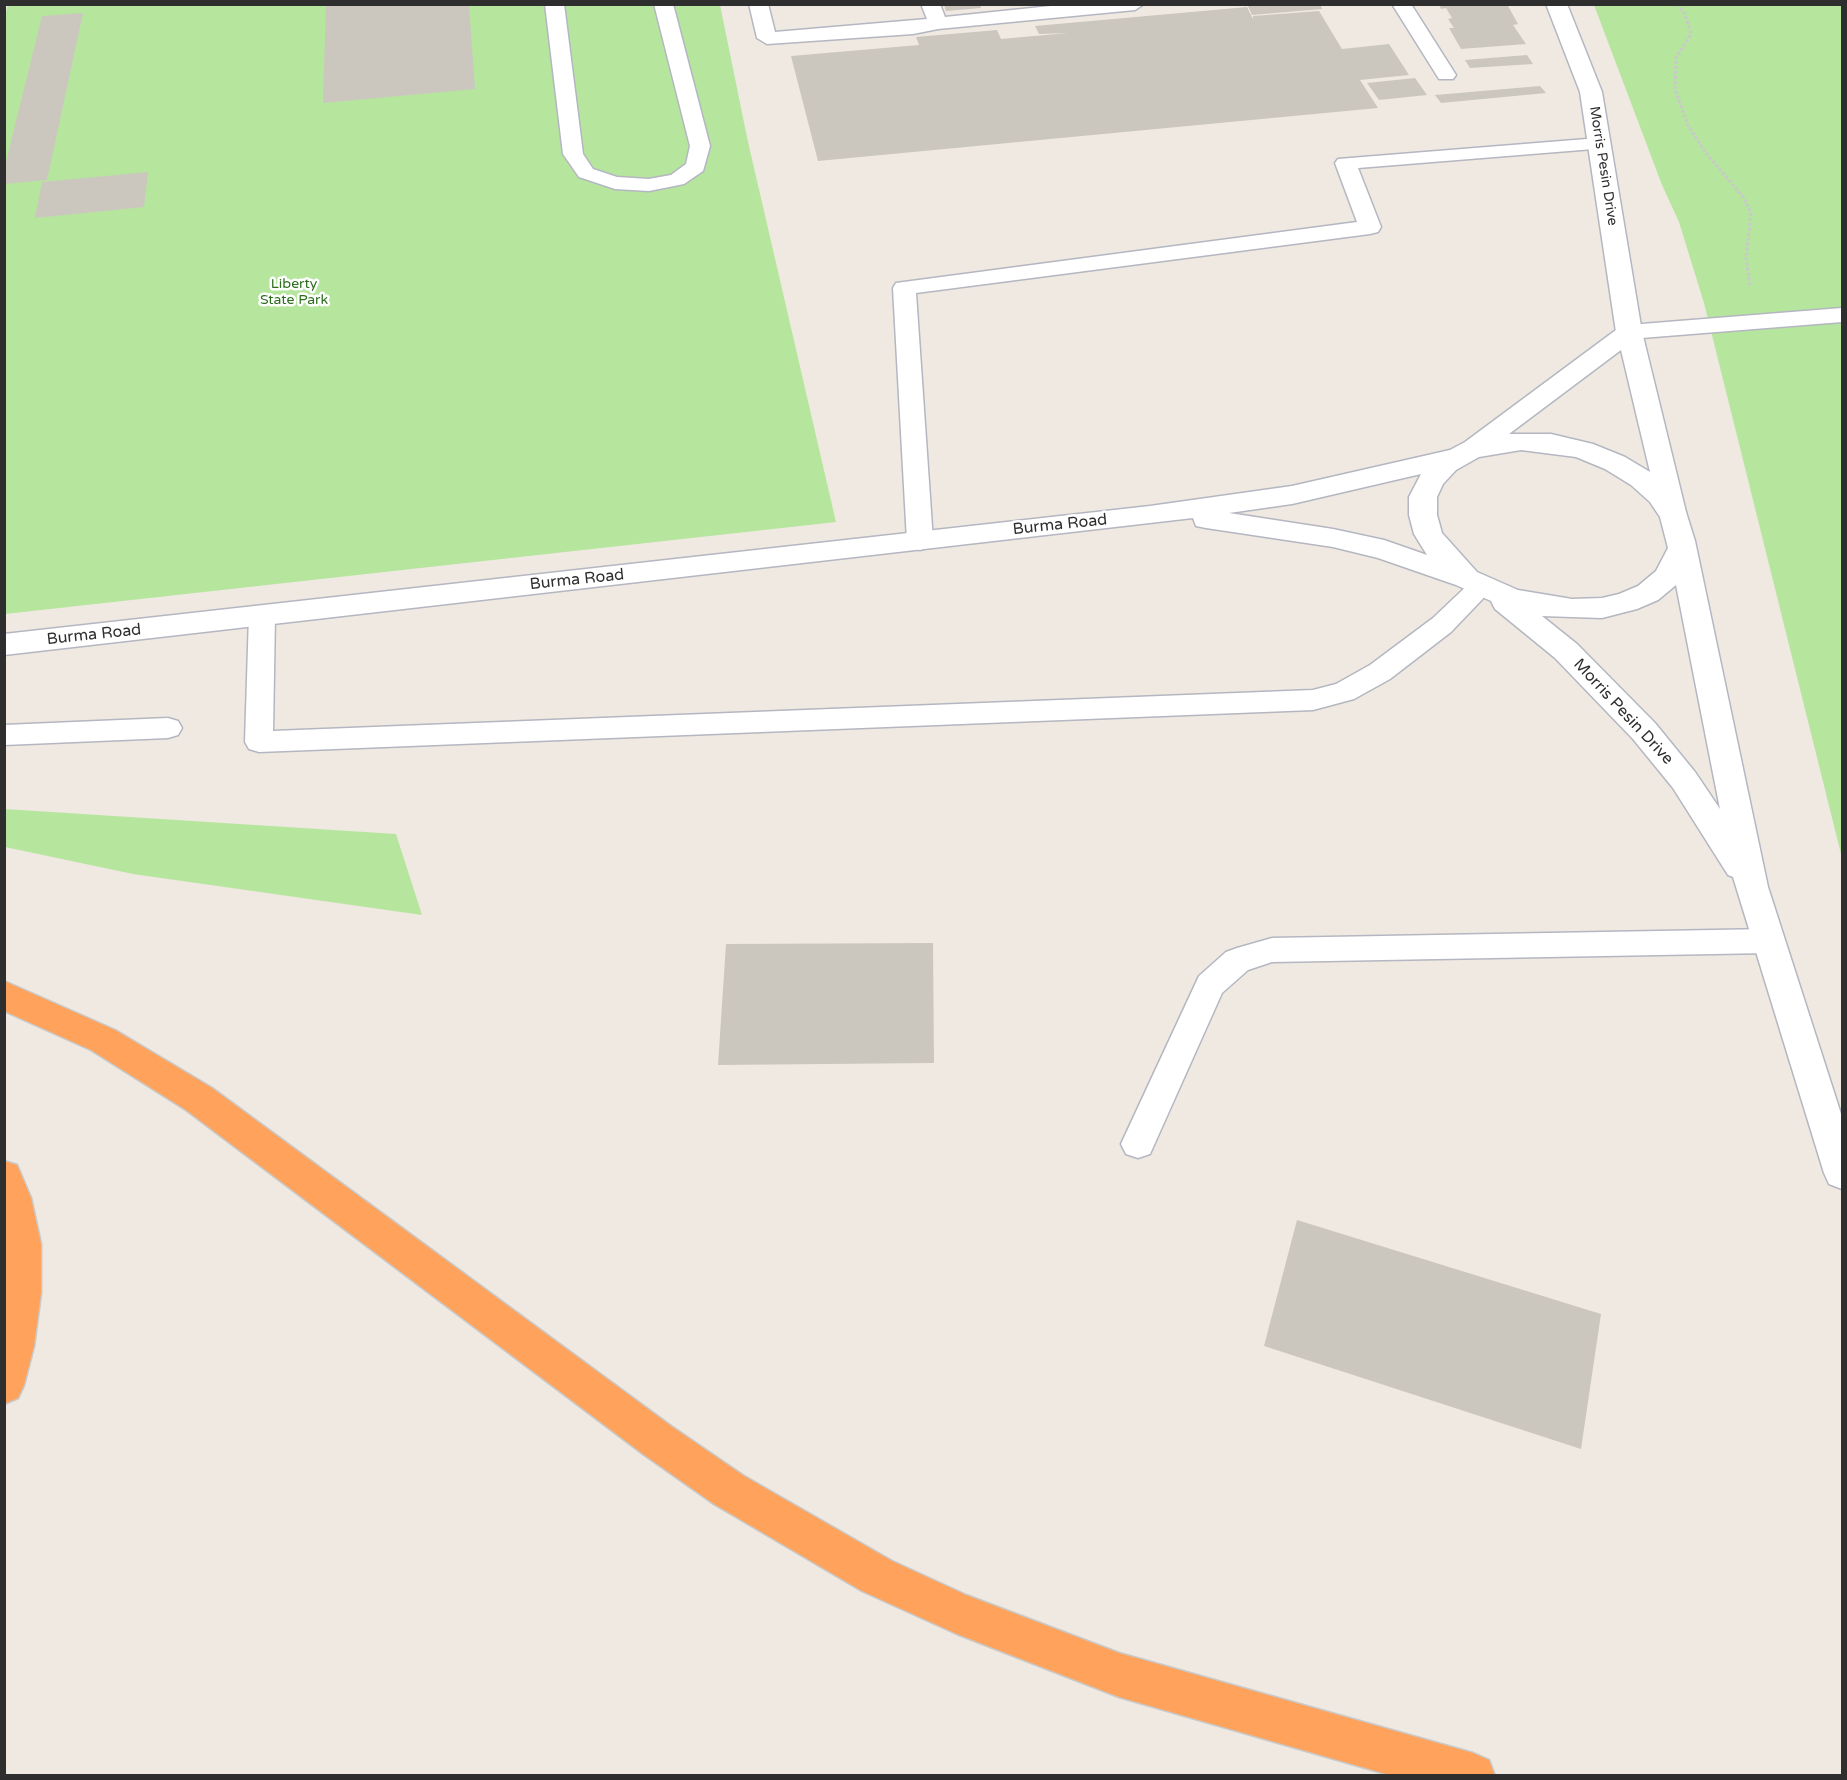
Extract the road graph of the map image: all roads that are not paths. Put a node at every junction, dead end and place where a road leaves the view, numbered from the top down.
1 (554, 4) edge
2 (663, 4) edge
3 (758, 4) edge
4 (930, 4) edge
5 (1135, 4) edge
6 (1401, 4) edge
7 (1556, 4) edge
8 (938, 23) junction
9 (1446, 75) dead end
10 (1599, 144) junction
11 (1842, 315) edge
12 (1629, 332) junction
13 (1465, 453) junction
14 (1150, 515) junction
15 (920, 541) junction
16 (1681, 545) junction
17 (1479, 585) junction
18 (262, 615) junction
19 (4, 645) edge
20 (168, 728) dead end
21 (4, 735) edge
22 (1752, 886) junction
23 (1769, 941) junction
24 (4, 995) edge
25 (1138, 1144) dead end
26 (1842, 1173) edge
27 (4, 1177) edge
28 (4, 1385) edge
29 (1473, 1776) edge

1 - 2 lane
3 - 8 lane
4 - 8 lane
5 - 8 lane
6 - 9 lane
7 - 10 street, Morris Pesin Drive
10 - 12 street, Morris Pesin Drive
10 - 15 lane
11 - 12 lane
12 - 13 street
12 - 16 street, Morris Pesin Drive
13 - 14 street, Burma Road
13 - 16 street, Burma Road
13 - 17 street
14 - 15 street, Burma Road
14 - 17 street, Burma Road
15 - 18 street, Burma Road
16 - 17 street, Burma Road
16 - 22 street, Morris Pesin Drive
17 - 18 lane
17 - 22 street, Morris Pesin Drive
18 - 19 street, Burma Road
20 - 21 lane
22 - 23 street, Morris Pesin Drive
23 - 25 lane
23 - 26 street, Morris Pesin Drive
24 - 29 highway
27 - 28 highway

